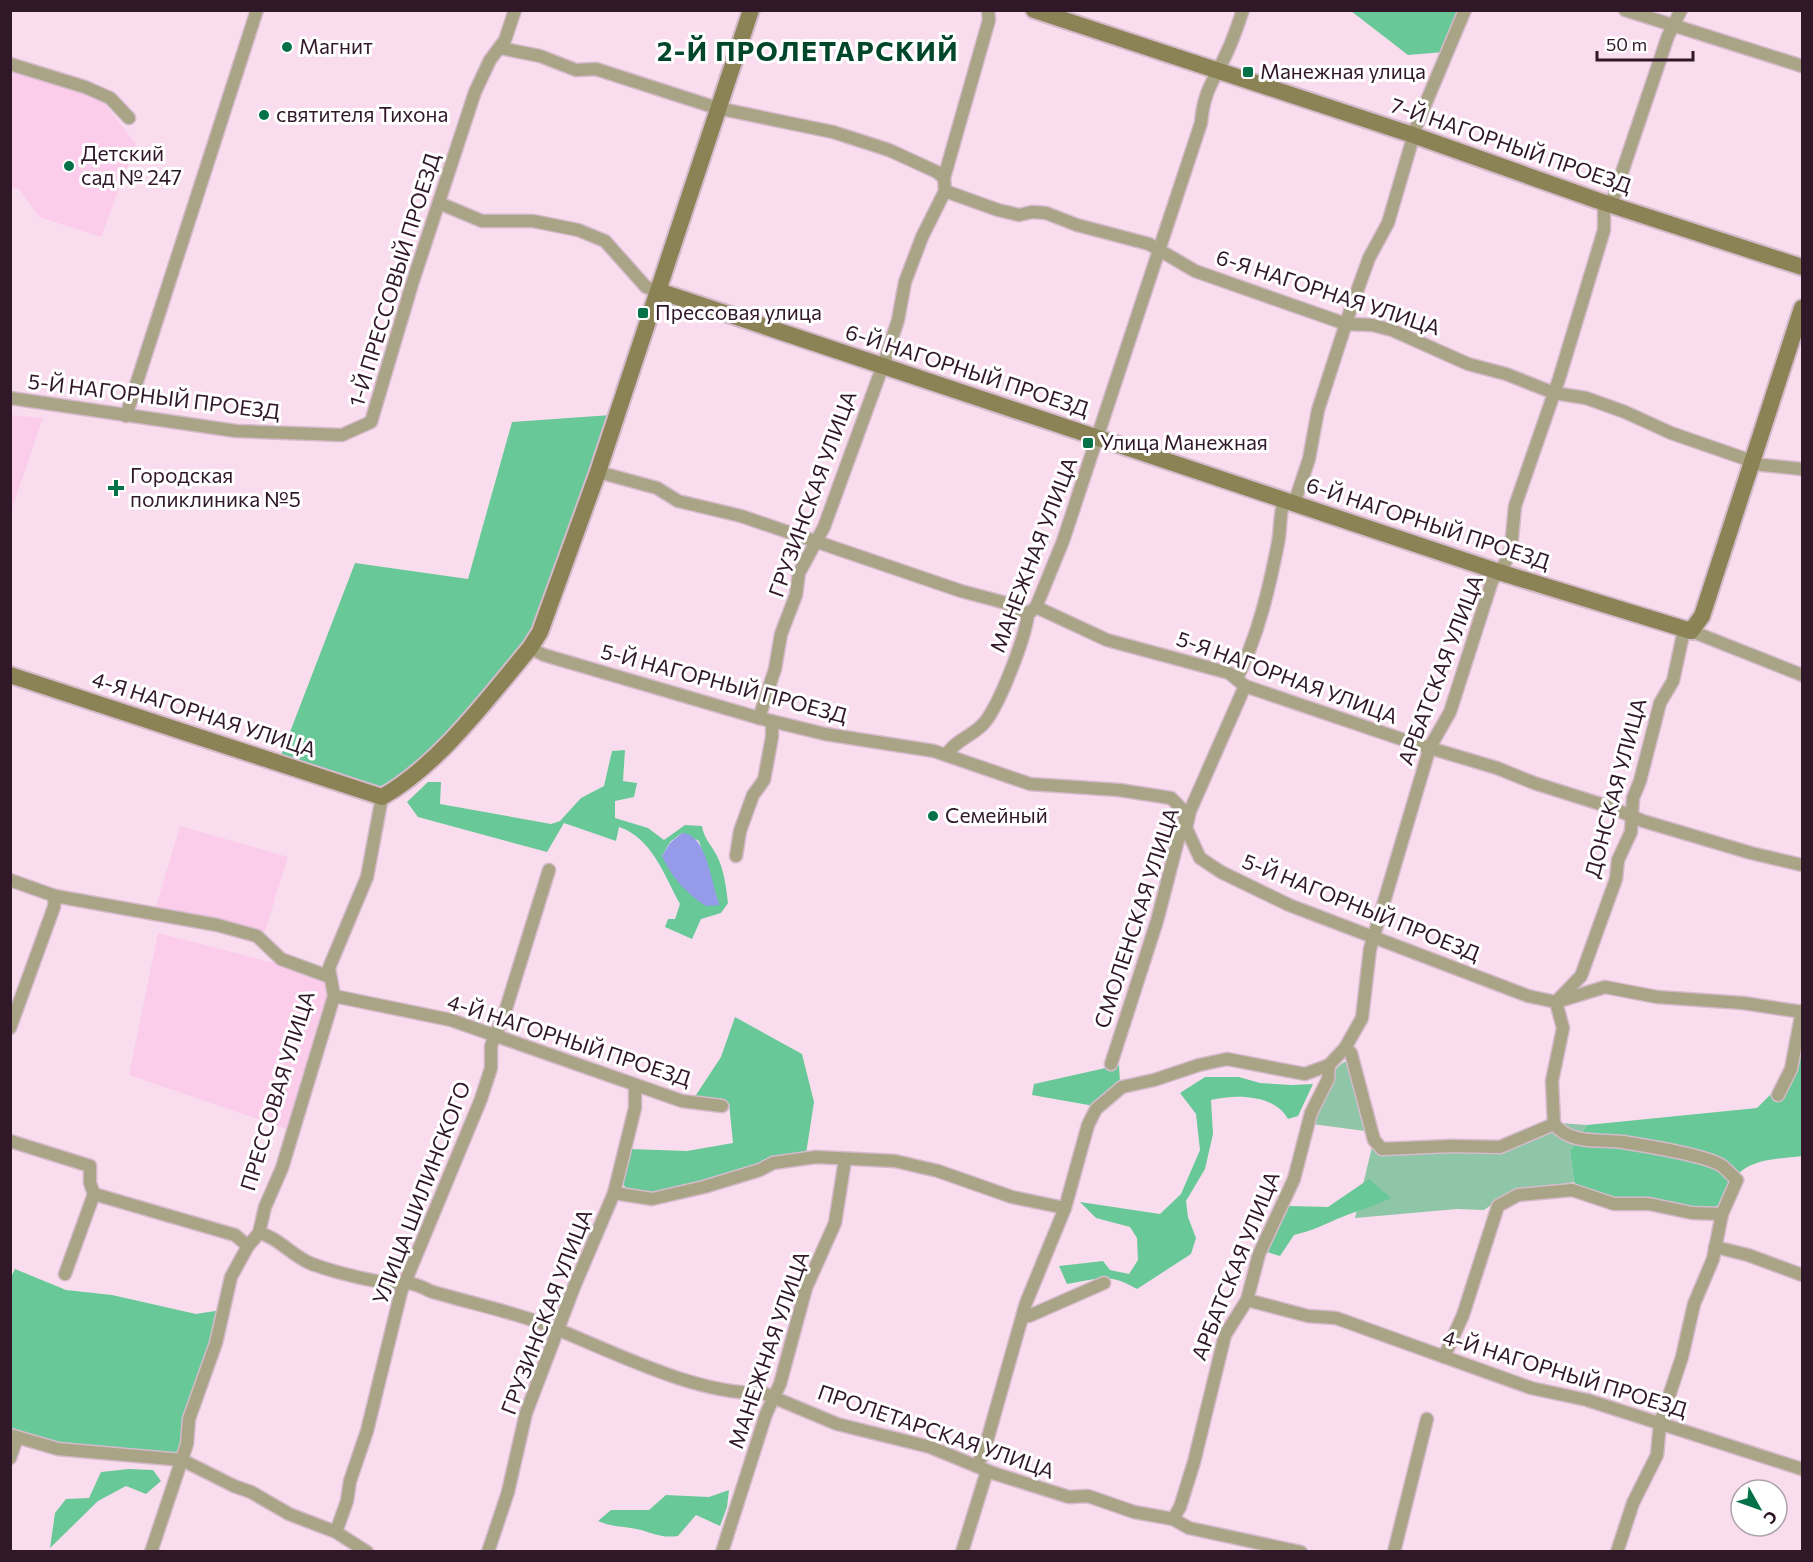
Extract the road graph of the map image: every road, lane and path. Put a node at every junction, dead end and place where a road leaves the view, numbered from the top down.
1 (257, 10) edge
2 (515, 10) edge
3 (751, 10) edge
4 (988, 10) edge
5 (1034, 10) edge
6 (1244, 10) edge
7 (1465, 10) edge
8 (1625, 10) edge
9 (1681, 10) edge
10 (1673, 27) junction
11 (500, 48) junction
12 (10, 64) edge
13 (1803, 66) edge
14 (1217, 70) junction
15 (717, 108) junction
16 (129, 118) dead end
17 (1413, 135) junction
18 (944, 178) junction
19 (945, 192) junction
20 (439, 203) junction
21 (1607, 204) junction
22 (1160, 250) junction
23 (1803, 267) edge
24 (658, 291) junction
25 (1803, 308) edge
26 (1346, 324) junction
27 (881, 366) junction
28 (1554, 393) junction
29 (10, 398) edge
30 (126, 416) junction
31 (363, 425) joint
32 (1099, 438) junction
33 (1753, 464) junction
34 (1803, 469) edge
35 (598, 472) junction
36 (1289, 503) junction
37 (815, 543) junction
38 (1499, 572) junction
39 (1032, 611) junction
40 (1687, 630) junction
41 (530, 648) junction
42 (10, 675) edge
43 (1803, 675) edge
44 (1241, 682) junction
45 (759, 718) junction
46 (772, 721) junction
47 (1430, 747) junction
48 (947, 754) junction
49 (382, 797) junction
50 (1633, 815) junction
51 (1186, 828) junction
52 (736, 856) dead end
53 (1803, 865) edge
54 (549, 870) dead end
55 (10, 880) edge
56 (55, 896) junction
57 (1374, 938) junction
58 (330, 977) junction
59 (334, 996) junction
60 (1556, 1002) junction
61 (1802, 1012) edge
62 (10, 1028) edge
63 (494, 1037) junction
64 (1345, 1048) junction
65 (1111, 1064) dead end
66 (1329, 1065) junction
67 (635, 1086) junction
68 (1778, 1095) dead end
69 (722, 1106) dead end
70 (1554, 1124) junction
71 (10, 1141) edge
72 (845, 1160) junction
73 (614, 1193) junction
74 (94, 1194) junction
75 (1065, 1208) junction
76 (1722, 1214) junction
77 (260, 1233) junction
78 (248, 1246) junction
79 (1715, 1247) junction
80 (65, 1274) dead end
81 (1803, 1275) edge
82 (406, 1281) junction
83 (1104, 1283) dead end
84 (1247, 1300) junction
85 (1023, 1314) junction
86 (558, 1330) junction
87 (1444, 1357) junction
88 (774, 1396) junction
89 (1427, 1419) dead end
90 (1660, 1423) junction
91 (14, 1437) edge
92 (10, 1458) edge
93 (182, 1460) junction
94 (982, 1468) junction
95 (1803, 1469) edge
96 (1173, 1519) junction
97 (336, 1532) junction
98 (151, 1551) edge
99 (367, 1551) edge
100 (488, 1551) edge
101 (722, 1551) edge
102 (962, 1551) edge
103 (1301, 1551) edge
104 (1394, 1551) edge
105 (1617, 1551) edge

1 - 30 street
2 - 11 street, 1-Й ПРЕССОВЫЙ ПРОЕЗД
3 - 15 street
4 - 18 street
5 - 14 street, 7-Й НАГОРНЫЙ ПРОЕЗД
6 - 14 street, МАНЕЖНАЯ УЛИЦА
7 - 17 street, СМОЛЕНСКАЯ УЛИЦА
8 - 10 street
9 - 10 street, АРБАТСКАЯ УЛИЦА
10 - 13 street
10 - 21 street, АРБАТСКАЯ УЛИЦА
11 - 15 street
11 - 20 street, 1-Й ПРЕССОВЫЙ ПРОЕЗД
12 - 16 street
14 - 17 street, 7-Й НАГОРНЫЙ ПРОЕЗД
14 - 22 street, МАНЕЖНАЯ УЛИЦА
15 - 18 street
15 - 24 street
17 - 21 street, 7-Й НАГОРНЫЙ ПРОЕЗД
17 - 26 street, СМОЛЕНСКАЯ УЛИЦА
18 - 19 street
19 - 22 street, 6-Я НАГОРНАЯ УЛИЦА
19 - 27 street, ГРУЗИНСКАЯ УЛИЦА
20 - 24 street, 6-Й НАГОРНЫЙ ПРОЕЗД
20 - 31 street, 1-Й ПРЕССОВЫЙ ПРОЕЗД
21 - 23 street, 7-Й НАГОРНЫЙ ПРОЕЗД
21 - 28 street, АРБАТСКАЯ УЛИЦА
22 - 26 street, 6-Я НАГОРНАЯ УЛИЦА
22 - 32 street, МАНЕЖНАЯ УЛИЦА
24 - 27 street, 6-Й НАГОРНЫЙ ПРОЕЗД
24 - 35 street
25 - 33 street, ДОНСКАЯ УЛИЦА
26 - 28 street, 6-Я НАГОРНАЯ УЛИЦА
26 - 36 street, СМОЛЕНСКАЯ УЛИЦА
27 - 32 street, 6-Й НАГОРНЫЙ ПРОЕЗД
27 - 37 street, ГРУЗИНСКАЯ УЛИЦА
28 - 33 street, 6-Я НАГОРНАЯ УЛИЦА
28 - 38 street, АРБАТСКАЯ УЛИЦА
29 - 30 street, 5-Й НАГОРНЫЙ ПРОЕЗД
30 - 31 street, 5-Й НАГОРНЫЙ ПРОЕЗД
32 - 36 street, 6-Й НАГОРНЫЙ ПРОЕЗД
32 - 39 street, МАНЕЖНАЯ УЛИЦА
33 - 34 street, 6-Я НАГОРНАЯ УЛИЦА
33 - 40 street, ДОНСКАЯ УЛИЦА
35 - 37 street, 5-Я НАГОРНАЯ УЛИЦА
35 - 41 street
36 - 38 street, 6-Й НАГОРНЫЙ ПРОЕЗД
36 - 44 street, СМОЛЕНСКАЯ УЛИЦА
37 - 39 street, 5-Я НАГОРНАЯ УЛИЦА
37 - 45 street, ГРУЗИНСКАЯ УЛИЦА
38 - 40 street, 6-Й НАГОРНЫЙ ПРОЕЗД
38 - 47 street, АРБАТСКАЯ УЛИЦА
39 - 44 street, 5-Я НАГОРНАЯ УЛИЦА
39 - 48 street, МАНЕЖНАЯ УЛИЦА
40 - 43 street, 6-Й НАГОРНЫЙ ПРОЕЗД
40 - 50 street, ДОНСКАЯ УЛИЦА
41 - 45 street, 5-Й НАГОРНЫЙ ПРОЕЗД
41 - 49 street
42 - 49 street, 4-Я НАГОРНАЯ УЛИЦА
44 - 47 street, 5-Я НАГОРНАЯ УЛИЦА
44 - 51 street, СМОЛЕНСКАЯ УЛИЦА
45 - 46 street, 5-Й НАГОРНЫЙ ПРОЕЗД
46 - 48 street, 5-Й НАГОРНЫЙ ПРОЕЗД
46 - 52 street
47 - 50 street, 5-Я НАГОРНАЯ УЛИЦА
47 - 57 street, АРБАТСКАЯ УЛИЦА
48 - 51 street, 5-Й НАГОРНЫЙ ПРОЕЗД
49 - 58 street, ПРЕССОВАЯ УЛИЦА
50 - 53 street, 5-Я НАГОРНАЯ УЛИЦА
50 - 60 street, ДОНСКАЯ УЛИЦА
51 - 57 street, 5-Й НАГОРНЫЙ ПРОЕЗД
51 - 65 street, СМОЛЕНСКАЯ УЛИЦА
54 - 63 street, УЛИЦА ШИЛИНСКОГО
55 - 56 street
56 - 58 street
56 - 62 street
57 - 60 street, 5-Й НАГОРНЫЙ ПРОЕЗД
57 - 64 street, АРБАТСКАЯ УЛИЦА
58 - 59 street, ПРЕССОВАЯ УЛИЦА
59 - 63 street, 4-Й НАГОРНЫЙ ПРОЕЗД
59 - 77 street, ПРЕССОВАЯ УЛИЦА
60 - 61 street, 5-Й НАГОРНЫЙ ПРОЕЗД
60 - 70 street
61 - 68 street
63 - 67 street, 4-Й НАГОРНЫЙ ПРОЕЗД
63 - 82 street, УЛИЦА ШИЛИНСКОГО
64 - 66 street
64 - 70 street
66 - 75 street
66 - 84 street, АРБАТСКАЯ УЛИЦА
67 - 69 street, 4-Й НАГОРНЫЙ ПРОЕЗД
67 - 73 street, ГРУЗИНСКАЯ УЛИЦА
70 - 76 street
71 - 74 street
72 - 73 street
72 - 75 street
72 - 88 street, МАНЕЖНАЯ УЛИЦА
73 - 86 street, ГРУЗИНСКАЯ УЛИЦА
74 - 78 street
74 - 80 street
75 - 85 street
76 - 79 street
76 - 87 street
77 - 78 street
77 - 82 street, ПРОЛЕТАРСКАЯ УЛИЦА
78 - 93 street
79 - 81 street
79 - 90 street
82 - 86 street, ПРОЛЕТАРСКАЯ УЛИЦА
82 - 97 street, УЛИЦА ШИЛИНСКОГО
83 - 85 street
84 - 87 street, 4-Й НАГОРНЫЙ ПРОЕЗД
84 - 96 street, АРБАТСКАЯ УЛИЦА
85 - 94 street
86 - 88 street, ПРОЛЕТАРСКАЯ УЛИЦА
86 - 100 street, ГРУЗИНСКАЯ УЛИЦА
87 - 90 street, 4-Й НАГОРНЫЙ ПРОЕЗД
88 - 94 street, ПРОЛЕТАРСКАЯ УЛИЦА
88 - 101 street, МАНЕЖНАЯ УЛИЦА
89 - 104 street
90 - 95 street, 4-Й НАГОРНЫЙ ПРОЕЗД
90 - 105 street
91 - 92 street
91 - 93 street
93 - 97 street
93 - 98 street
94 - 96 street, ПРОЛЕТАРСКАЯ УЛИЦА
94 - 102 street
96 - 103 street, ПРОЛЕТАРСКАЯ УЛИЦА
97 - 99 street

